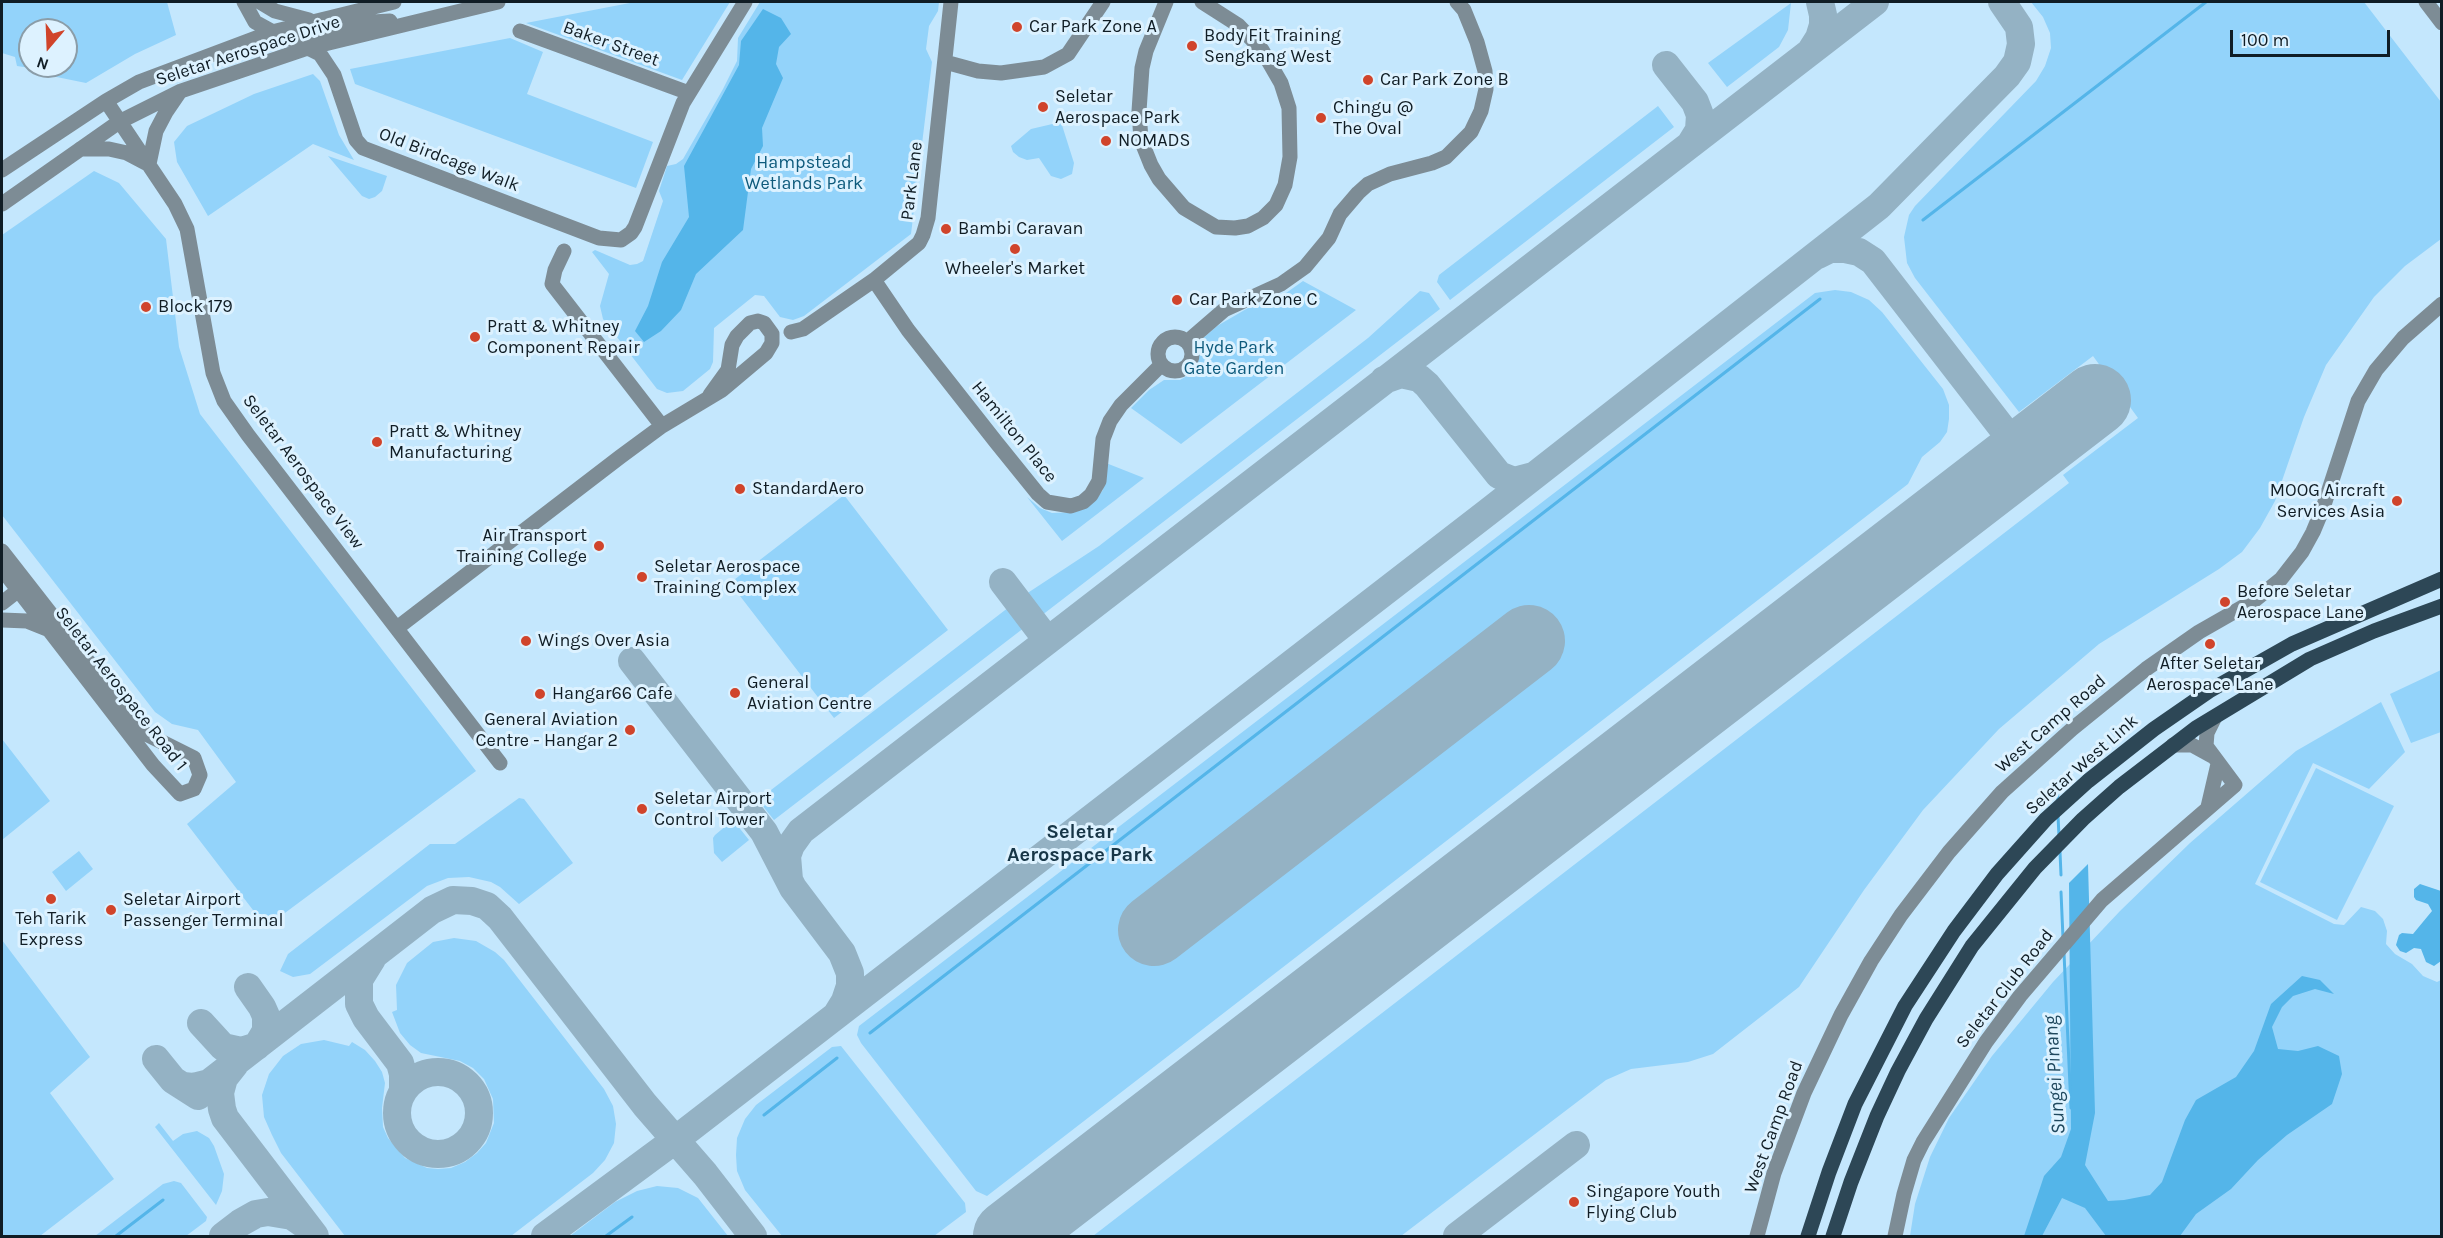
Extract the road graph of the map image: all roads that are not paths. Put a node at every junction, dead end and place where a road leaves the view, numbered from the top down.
1 (244, 2) edge
2 (260, 2) edge
3 (394, 2) edge
4 (498, 2) edge
5 (745, 2) edge
6 (951, 2) edge
7 (1103, 2) edge
8 (1166, 2) edge
9 (1202, 2) edge
10 (1457, 2) edge
11 (2426, 2) edge
12 (312, 20) junction
13 (417, 21) junction
14 (2442, 23) edge
15 (520, 31) dead end
16 (272, 32) junction
17 (308, 48) junction
18 (945, 62) junction
19 (181, 91) junction
20 (689, 93) junction
21 (106, 101) junction
22 (119, 122) junction
23 (78, 149) junction
24 (149, 164) junction
25 (2, 170) edge
26 (2, 204) edge
27 (564, 251) dead end
28 (874, 280) junction
29 (2442, 304) edge
30 (791, 332) dead end
31 (1187, 342) junction
32 (1161, 365) junction
33 (710, 395) junction
34 (662, 426) junction
35 (2, 551) edge
36 (2, 569) edge
37 (2442, 579) edge
38 (27, 591) junction
39 (2, 603) edge
40 (2442, 606) edge
41 (2, 619) edge
42 (397, 628) junction
43 (50, 631) junction
44 (107, 695) junction
45 (2215, 717) junction
46 (2173, 745) junction
47 (2215, 760) junction
48 (500, 763) dead end
49 (1757, 1236) edge
50 (1808, 1236) edge
51 (1833, 1236) edge
52 (1895, 1236) edge

1 - 16 street
2 - 12 street
3 - 12 street, Seletar Aerospace Drive
4 - 13 street, Seletar Aerospace Drive
5 - 20 street, Old Birdcage Walk
6 - 18 street, Park Lane
7 - 18 street
8 - 9 street
10 - 31 street
11 - 14 street
12 - 16 street, Seletar Aerospace Drive
13 - 16 street
13 - 17 street, Seletar Aerospace Drive
15 - 20 street, Baker Street
16 - 21 street, Seletar Aerospace Drive
17 - 19 street, Seletar Aerospace Drive
17 - 20 street, Old Birdcage Walk
18 - 28 street, Park Lane
19 - 22 street, Seletar Aerospace Drive
19 - 24 street
21 - 22 street, Seletar Aerospace View
21 - 25 street, Seletar Aerospace Drive
22 - 23 street, Seletar Aerospace Drive
22 - 24 street, Seletar Aerospace View
23 - 24 street
23 - 26 street, Seletar Aerospace Drive
24 - 42 street, Seletar Aerospace View
27 - 34 street
28 - 30 street, Park Lane
28 - 32 street, Hamilton Place
29 - 49 street, West Camp Road
31 - 32 street
31 - 32 street
33 - 33 street
33 - 34 street
34 - 42 street
35 - 38 street, Seletar Aerospace Road 1
36 - 38 street, Seletar Aerospace Road 1
37 - 50 main road, Seletar West Link
38 - 39 street
38 - 41 street
38 - 43 street, Seletar Aerospace Road 1
38 - 44 street, Seletar Aerospace Road 1
40 - 45 main road
41 - 43 street
42 - 48 street, Seletar Aerospace View
43 - 44 street, Seletar Aerospace Road 1
44 - 44 street, Seletar Aerospace Road 1
45 - 46 main road
45 - 47 street, Seletar Club Road
46 - 47 street
46 - 51 main road
47 - 52 street, Seletar Club Road

